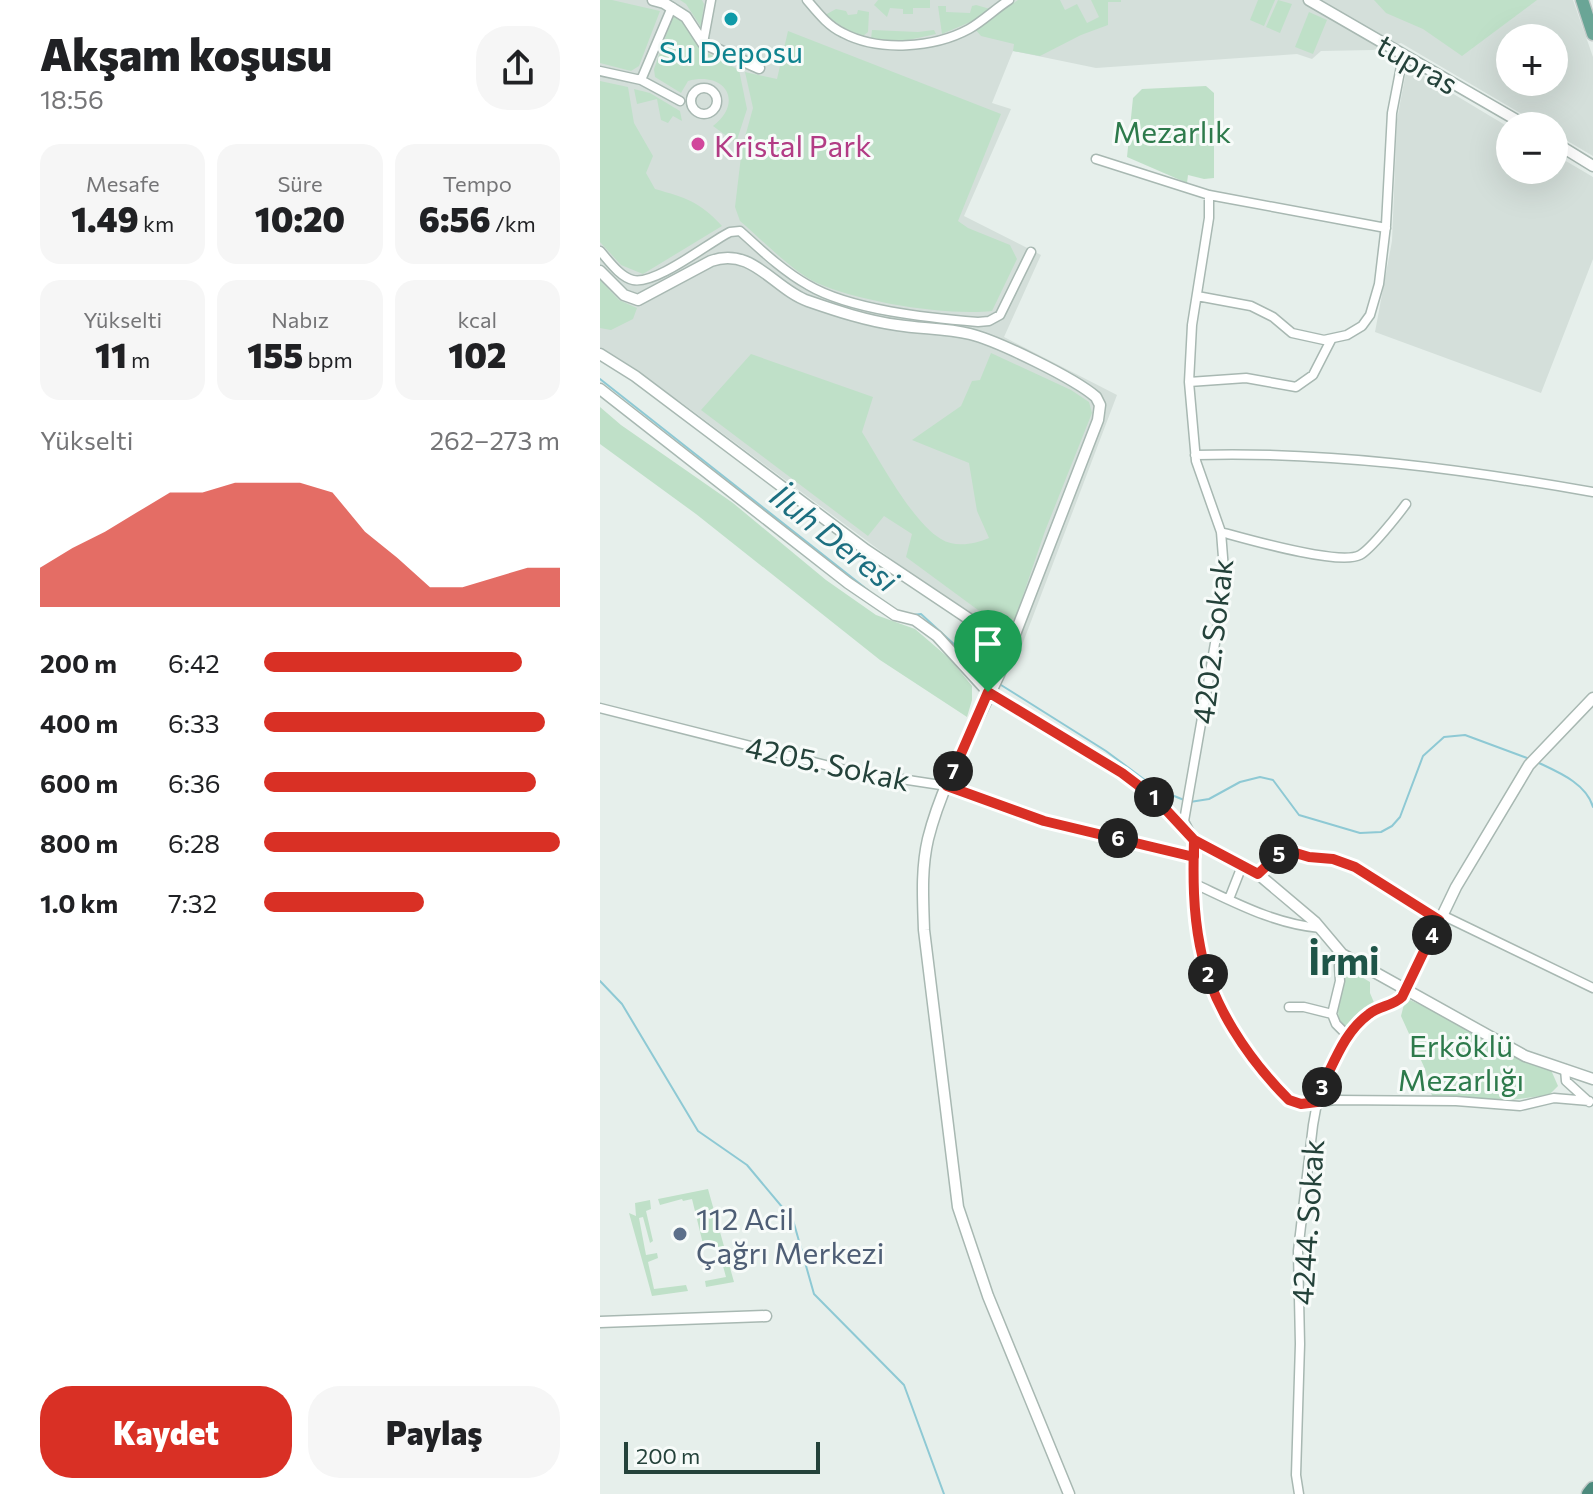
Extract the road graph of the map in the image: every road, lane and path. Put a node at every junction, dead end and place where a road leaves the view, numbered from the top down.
1 (653, 0) edge
2 (711, 0) edge
3 (807, 0) edge
4 (1009, 0) edge
5 (1309, 0) edge
6 (1582, 0) edge
7 (672, 7) junction
8 (1593, 34) edge
9 (703, 43) junction
10 (1403, 56) junction
11 (759, 68) dead end
12 (600, 71) edge
13 (641, 80) junction
14 (693, 95) junction
15 (680, 101) junction
16 (695, 111) junction
17 (1502, 112) edge
18 (1568, 151) edge
19 (1096, 159) dead end
20 (1593, 166) edge
21 (1209, 195) junction
22 (1386, 228) junction
23 (600, 251) edge
24 (1031, 252) dead end
25 (600, 271) edge
26 (1197, 296) junction
27 (1331, 340) junction
28 (600, 354) edge
29 (1189, 382) junction
30 (600, 389) edge
31 (1195, 455) junction
32 (1593, 492) edge
33 (1406, 504) dead end
34 (1221, 532) junction
35 (1004, 663) junction
36 (990, 690) junction
37 (1593, 698) edge
38 (600, 708) edge
39 (947, 786) junction
40 (1194, 840) junction
41 (1194, 857) junction
42 (1242, 866) junction
43 (1258, 874) junction
44 (1193, 883) junction
45 (1229, 899) junction
46 (1440, 918) junction
47 (1320, 928) junction
48 (1342, 954) junction
49 (1593, 988) edge
50 (1407, 989) junction
51 (1289, 1007) dead end
52 (1332, 1014) junction
53 (1347, 1035) junction
54 (1565, 1075) junction
55 (1593, 1079) edge
56 (1554, 1098) junction
57 (1317, 1102) junction
58 (1591, 1103) edge
59 (766, 1316) dead end
60 (600, 1322) edge
61 (1593, 1489) edge
62 (1069, 1494) edge
63 (1299, 1494) edge
64 (1589, 1494) edge

1 - 7 street
2 - 9 street
3 - 4 street
5 - 10 street, tupras
6 - 8 main road
7 - 9 street
7 - 13 street
9 - 11 street
10 - 17 street, tupras
10 - 22 street
12 - 13 street
13 - 15 street
14 - 15 street
14 - 16 street
14 - 16 street
15 - 16 street
18 - 20 street
19 - 21 street
21 - 22 street
21 - 26 street, 4202. Sokak
22 - 27 street
23 - 24 street
25 - 35 street
26 - 27 street
26 - 29 street, 4202. Sokak
27 - 29 street
28 - 35 street
29 - 31 street, 4202. Sokak
30 - 36 street
31 - 32 street
31 - 34 street, 4202. Sokak
33 - 34 street
34 - 40 street, 4202. Sokak
35 - 36 street
36 - 39 street
36 - 40 street
37 - 46 street
38 - 39 street, 4205. Sokak
39 - 41 street, 4205. Sokak
39 - 62 street
40 - 41 street
40 - 42 street
41 - 44 street
42 - 43 street
42 - 45 street
43 - 46 street
43 - 47 street
44 - 45 street
44 - 57 street
45 - 47 street
46 - 49 street
46 - 50 street
47 - 48 street
48 - 50 street
48 - 52 street
50 - 53 street, 4244. Sokak
50 - 54 street
51 - 52 street
52 - 53 street
53 - 57 street, 4244. Sokak
54 - 55 street
54 - 56 street
54 - 58 street
56 - 57 street
56 - 58 street
57 - 63 street, 4244. Sokak
59 - 60 street
61 - 64 highway

